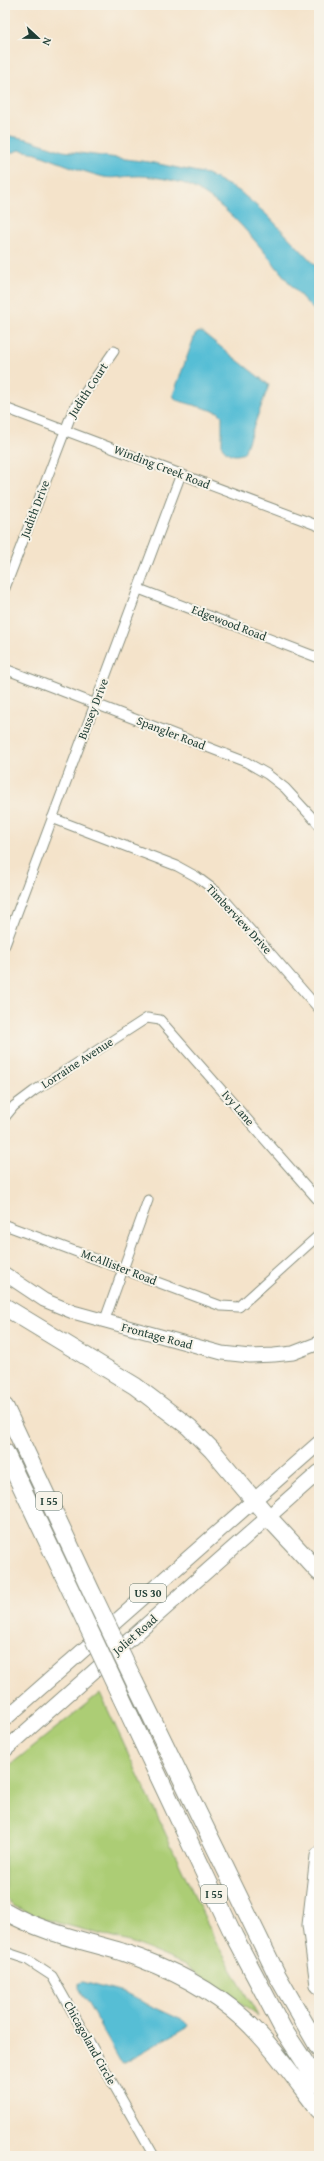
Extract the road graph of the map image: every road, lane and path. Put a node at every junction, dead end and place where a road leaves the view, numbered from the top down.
1 (114, 351) dead end
2 (5, 408) edge
3 (64, 430) junction
4 (182, 474) junction
5 (319, 526) edge
6 (5, 588) edge
7 (139, 589) junction
8 (319, 658) edge
9 (5, 670) edge
10 (95, 704) junction
11 (52, 818) junction
12 (319, 826) edge
13 (5, 945) edge
14 (319, 1009) edge
15 (155, 1018) joint
16 (5, 1117) edge
17 (148, 1200) dead end
18 (319, 1201) edge
19 (5, 1225) edge
20 (319, 1235) edge
21 (123, 1268) junction
22 (5, 1274) edge
23 (5, 1307) edge
24 (104, 1322) junction
25 (319, 1343) edge
26 (5, 1407) edge
27 (319, 1443) edge
28 (5, 1452) edge
29 (319, 1472) edge
30 (253, 1499) junction
31 (269, 1518) junction
32 (319, 1572) edge
33 (5, 1719) edge
34 (5, 1750) edge
35 (319, 1856) edge
36 (5, 1911) edge
37 (5, 1952) edge
38 (319, 1985) edge
39 (319, 2048) edge
40 (319, 2084) edge
41 (319, 2110) edge
42 (154, 2156) edge

1 - 3 street, Judith Court
2 - 3 street, Winding Creek Road
3 - 4 street, Winding Creek Road
3 - 6 street, Judith Drive
4 - 5 street, Winding Creek Road
4 - 7 street, Bussey Drive
7 - 8 street, Edgewood Road
7 - 10 street, Bussey Drive
9 - 10 street, Spangler Road
10 - 11 street, Bussey Drive
10 - 12 street, Spangler Road
11 - 13 street, Bussey Drive
11 - 14 street, Timberview Drive
15 - 16 street, Lorraine Avenue
15 - 18 street, Ivy Lane
17 - 21 street
19 - 21 street, McAllister Road
20 - 21 street, McAllister Road
21 - 24 street
22 - 24 street, Frontage Road
23 - 30 highway
24 - 25 street, Frontage Road
26 - 39 highway, I 55, bridge
27 - 30 main road, Joliet Road / US 30
28 - 40 highway, I 55, bridge
29 - 31 main road, Joliet Road / US 30
30 - 31 highway
30 - 33 main road, Joliet Road / US 30
31 - 32 highway
31 - 34 main road, Joliet Road / US 30
35 - 38 highway
36 - 41 highway
37 - 42 street, Chicagoland Circle

